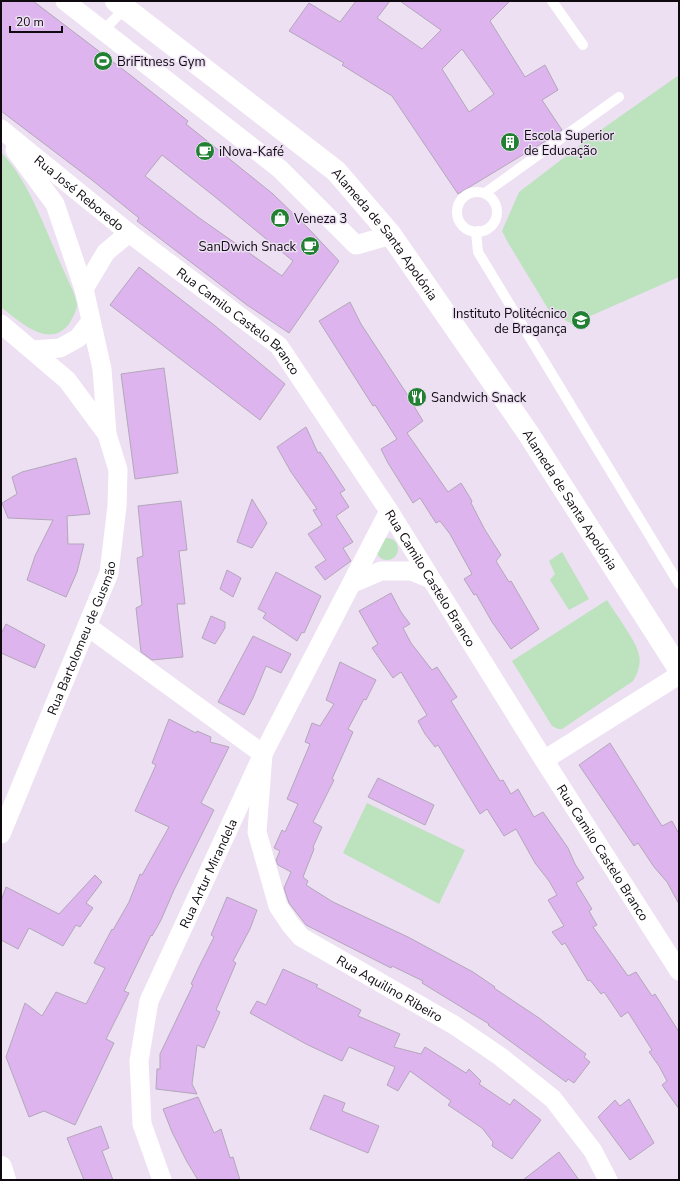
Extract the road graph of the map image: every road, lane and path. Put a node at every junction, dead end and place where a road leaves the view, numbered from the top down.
1 (65, 1) edge
2 (552, 1) edge
3 (120, 4) edge
4 (104, 30) junction
5 (583, 45) dead end
6 (619, 97) dead end
7 (1, 130) edge
8 (485, 193) junction
9 (478, 231) junction
10 (129, 233) junction
11 (391, 235) junction
12 (84, 289) junction
13 (91, 321) junction
14 (1, 324) edge
15 (33, 350) junction
16 (107, 434) junction
17 (390, 511) junction
18 (431, 578) junction
19 (352, 583) junction
20 (679, 584) edge
21 (87, 626) junction
22 (679, 669) edge
23 (679, 675) edge
24 (263, 754) junction
25 (544, 760) junction
26 (1, 834) edge
27 (679, 971) edge
28 (1, 1167) edge
29 (5, 1180) edge
30 (162, 1180) edge
31 (608, 1180) edge

1 - 4 street
2 - 5 lane
3 - 4 lane
3 - 11 street, Alameda de Santa Apolónia
4 - 11 street
6 - 8 lane
7 - 10 street, Rua José Reboredo
7 - 12 street, Rua José Reboredo
8 - 9 lane
8 - 9 lane
9 - 20 lane
10 - 12 street, Rua José Reboredo
10 - 17 street, Rua Camilo Castelo Branco
11 - 22 street, Alameda de Santa Apolónia
12 - 13 street, Rua Bartolomeu de Gusmão
13 - 15 street
13 - 16 street, Rua Bartolomeu de Gusmão
14 - 15 street, Rua Bartolomeu de Gusmão
15 - 16 street, Rua Bartolomeu de Gusmão
16 - 21 street, Rua Bartolomeu de Gusmão
17 - 18 street, Rua Camilo Castelo Branco
17 - 19 street, Rua Artur Mirandela
18 - 19 street
18 - 25 street, Rua Camilo Castelo Branco
19 - 24 street, Rua Artur Mirandela
21 - 24 street
21 - 26 street, Rua Bartolomeu de Gusmão
23 - 25 street
24 - 30 street, Rua Artur Mirandela
24 - 31 street, Rua Aquilino Ribeiro
25 - 27 street, Rua Camilo Castelo Branco
28 - 29 street

